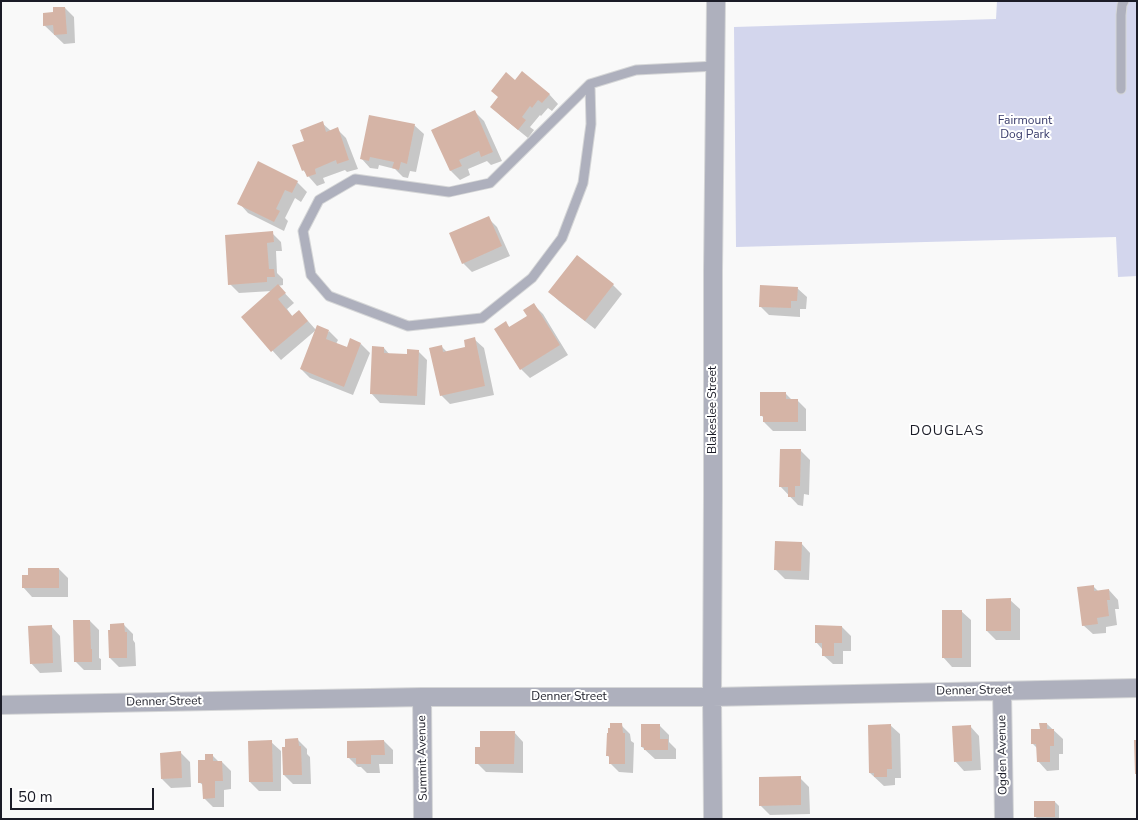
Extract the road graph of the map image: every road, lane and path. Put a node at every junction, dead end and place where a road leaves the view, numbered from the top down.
1 (716, 1) edge
2 (1124, 1) edge
3 (716, 66) junction
4 (590, 84) junction
5 (1121, 89) dead end
6 (1137, 688) edge
7 (1002, 690) junction
8 (422, 697) junction
9 (712, 697) junction
10 (1, 706) edge
11 (424, 819) edge
12 (713, 819) edge
13 (1004, 819) edge

1 - 3 street, Blakeslee Street
2 - 5 lane
3 - 4 lane
3 - 9 street, Blakeslee Street
4 - 4 lane
6 - 7 street, Denner Street
7 - 9 street, Denner Street
7 - 13 street, Ogden Avenue
8 - 9 street, Denner Street
8 - 10 street, Denner Street
8 - 11 street, Summit Avenue
9 - 12 street, Blakeslee Street

